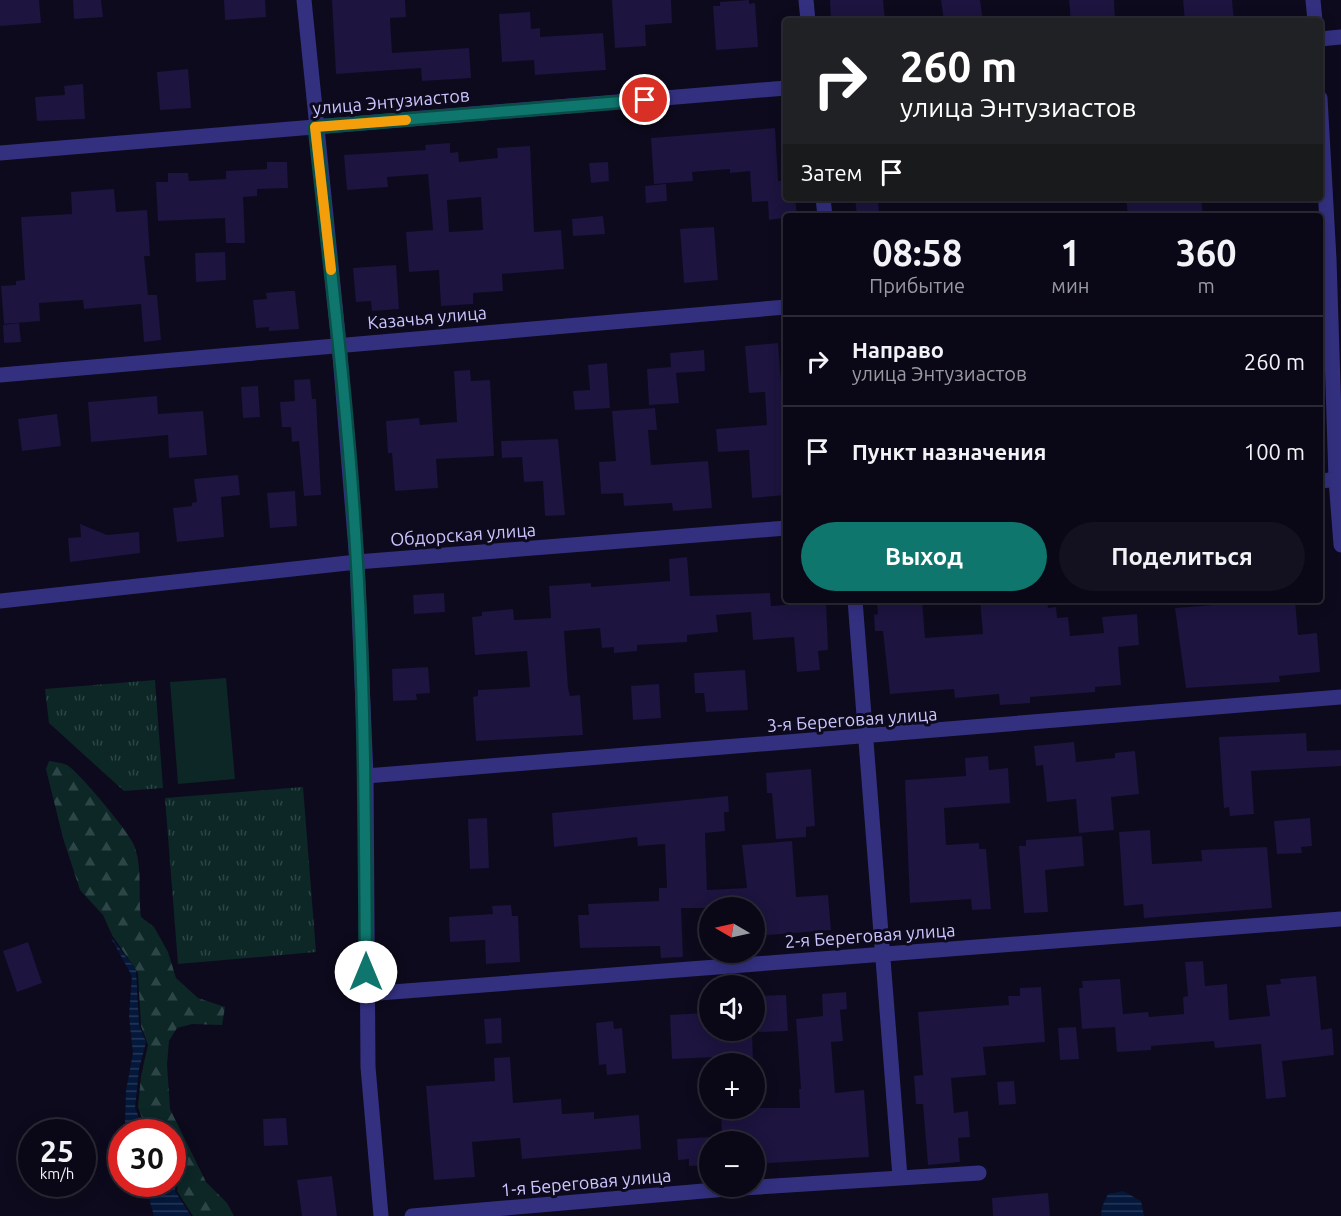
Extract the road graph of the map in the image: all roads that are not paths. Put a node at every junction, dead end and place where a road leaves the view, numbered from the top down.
1 (304, 0) edge
2 (806, 0) edge
3 (1313, 0) edge
4 (808, 18) edge
5 (1315, 18) edge
6 (1341, 37) edge
7 (1323, 39) edge
8 (783, 88) edge
9 (315, 127) junction
10 (1323, 146) edge
11 (0, 153) edge
12 (1330, 259) edge
13 (783, 307) edge
14 (339, 344) junction
15 (0, 375) edge
16 (1338, 480) edge
17 (1323, 481) edge
18 (783, 528) edge
19 (1341, 545) edge
20 (357, 562) junction
21 (0, 601) edge
22 (855, 603) edge
23 (1341, 697) edge
24 (864, 738) junction
25 (366, 776) junction
26 (1341, 919) edge
27 (882, 954) junction
28 (366, 994) junction
29 (979, 1173) dead end
30 (900, 1177) junction
31 (381, 1216) edge
32 (412, 1216) edge

1 - 9 street
2 - 4 street
3 - 5 street
6 - 7 street
8 - 9 street, улица Энтузиастов
9 - 11 street, улица Энтузиастов
9 - 14 street
10 - 12 street
12 - 16 street
13 - 14 street, Казачья улица
14 - 15 street, Казачья улица
14 - 20 street
16 - 17 street
16 - 19 street
18 - 20 street, Обдорская улица
20 - 21 street, Обдорская улица
20 - 25 street
22 - 24 street
23 - 24 street, 3-я Береговая улица
24 - 25 street, 3-я Береговая улица
24 - 27 street
25 - 28 street
26 - 27 street, 2-я Береговая улица
27 - 28 street, 2-я Береговая улица
27 - 30 street
28 - 31 street
29 - 30 street, 1-я Береговая улица
30 - 32 street, 1-я Береговая улица

